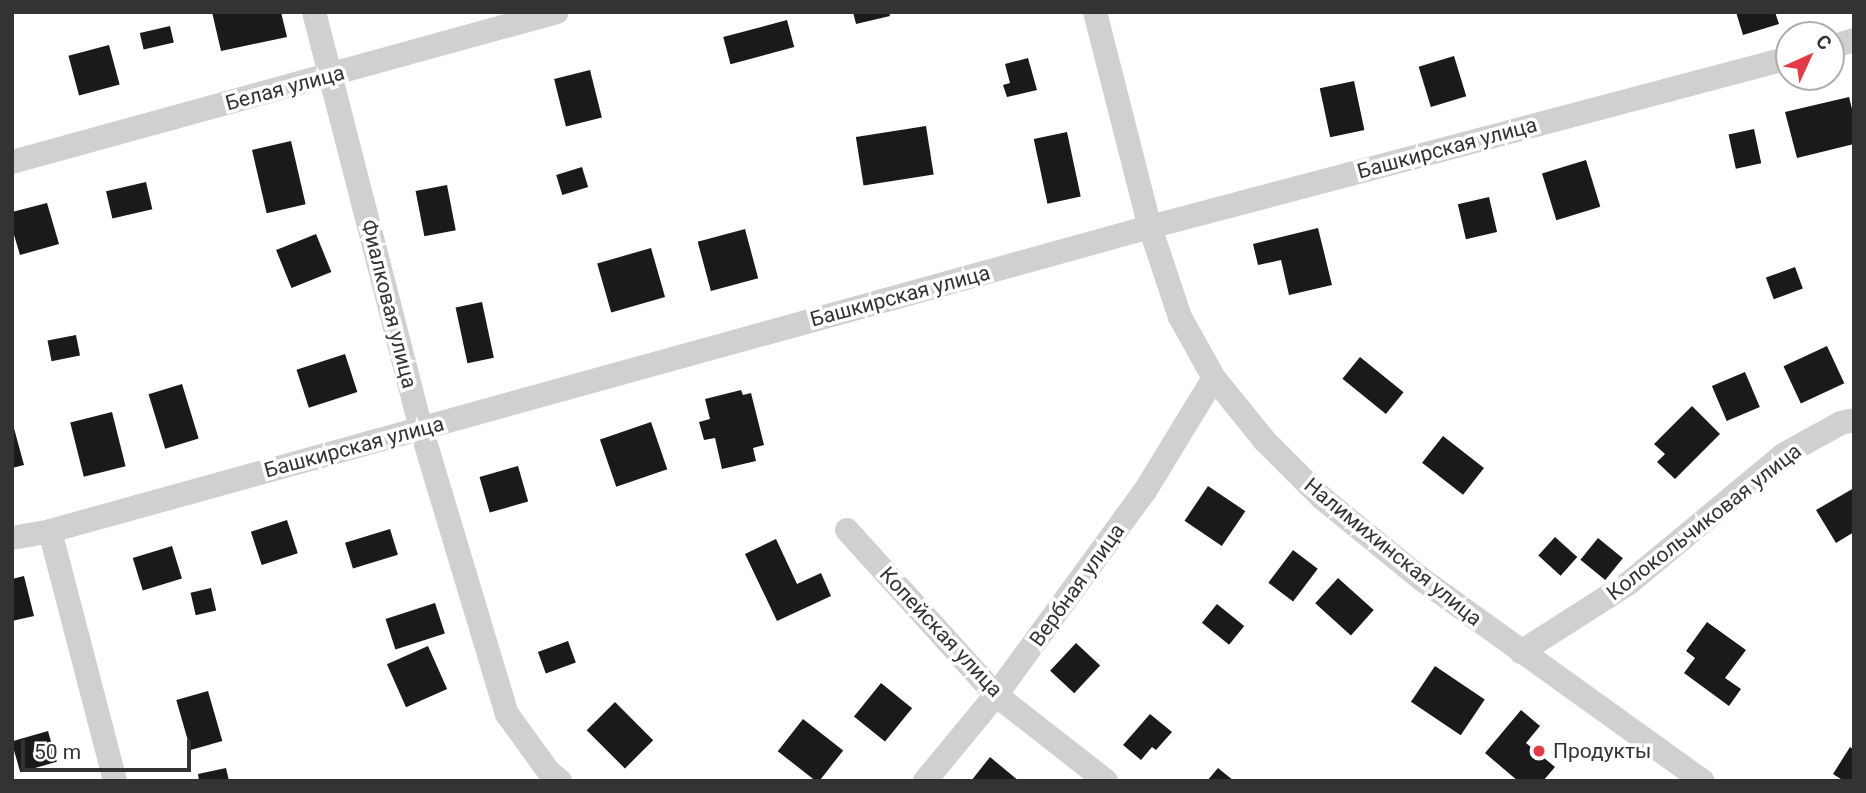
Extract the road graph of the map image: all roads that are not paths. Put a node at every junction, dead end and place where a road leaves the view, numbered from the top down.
1 (314, 12) edge
2 (557, 12) edge
3 (1095, 12) edge
4 (1775, 62) edge
5 (331, 75) junction
6 (12, 162) edge
7 (1150, 227) junction
8 (1214, 378) junction
9 (1854, 421) edge
10 (421, 428) junction
11 (847, 530) dead end
12 (50, 531) junction
13 (12, 538) edge
14 (1521, 652) junction
15 (996, 695) junction
16 (115, 781) edge
17 (560, 781) edge
18 (925, 781) edge
19 (1106, 781) edge
20 (1703, 781) edge

1 - 5 street, Фиалковая улица
2 - 5 street, Белая улица
3 - 7 street, Налимихинская улица
4 - 7 street, Башкирская улица
5 - 6 street, Белая улица
5 - 10 street, Фиалковая улица
7 - 8 street, Налимихинская улица
7 - 10 street, Башкирская улица
8 - 14 street, Налимихинская улица
8 - 15 street, Вербная улица
9 - 14 street, Колокольчиковая улица
10 - 12 street, Башкирская улица
10 - 17 street, Фиалковая улица
11 - 15 street, Копейская улица
12 - 13 street, Башкирская улица
12 - 16 street
14 - 20 street, Налимихинская улица
15 - 18 street, Вербная улица
15 - 19 street, Копейская улица

